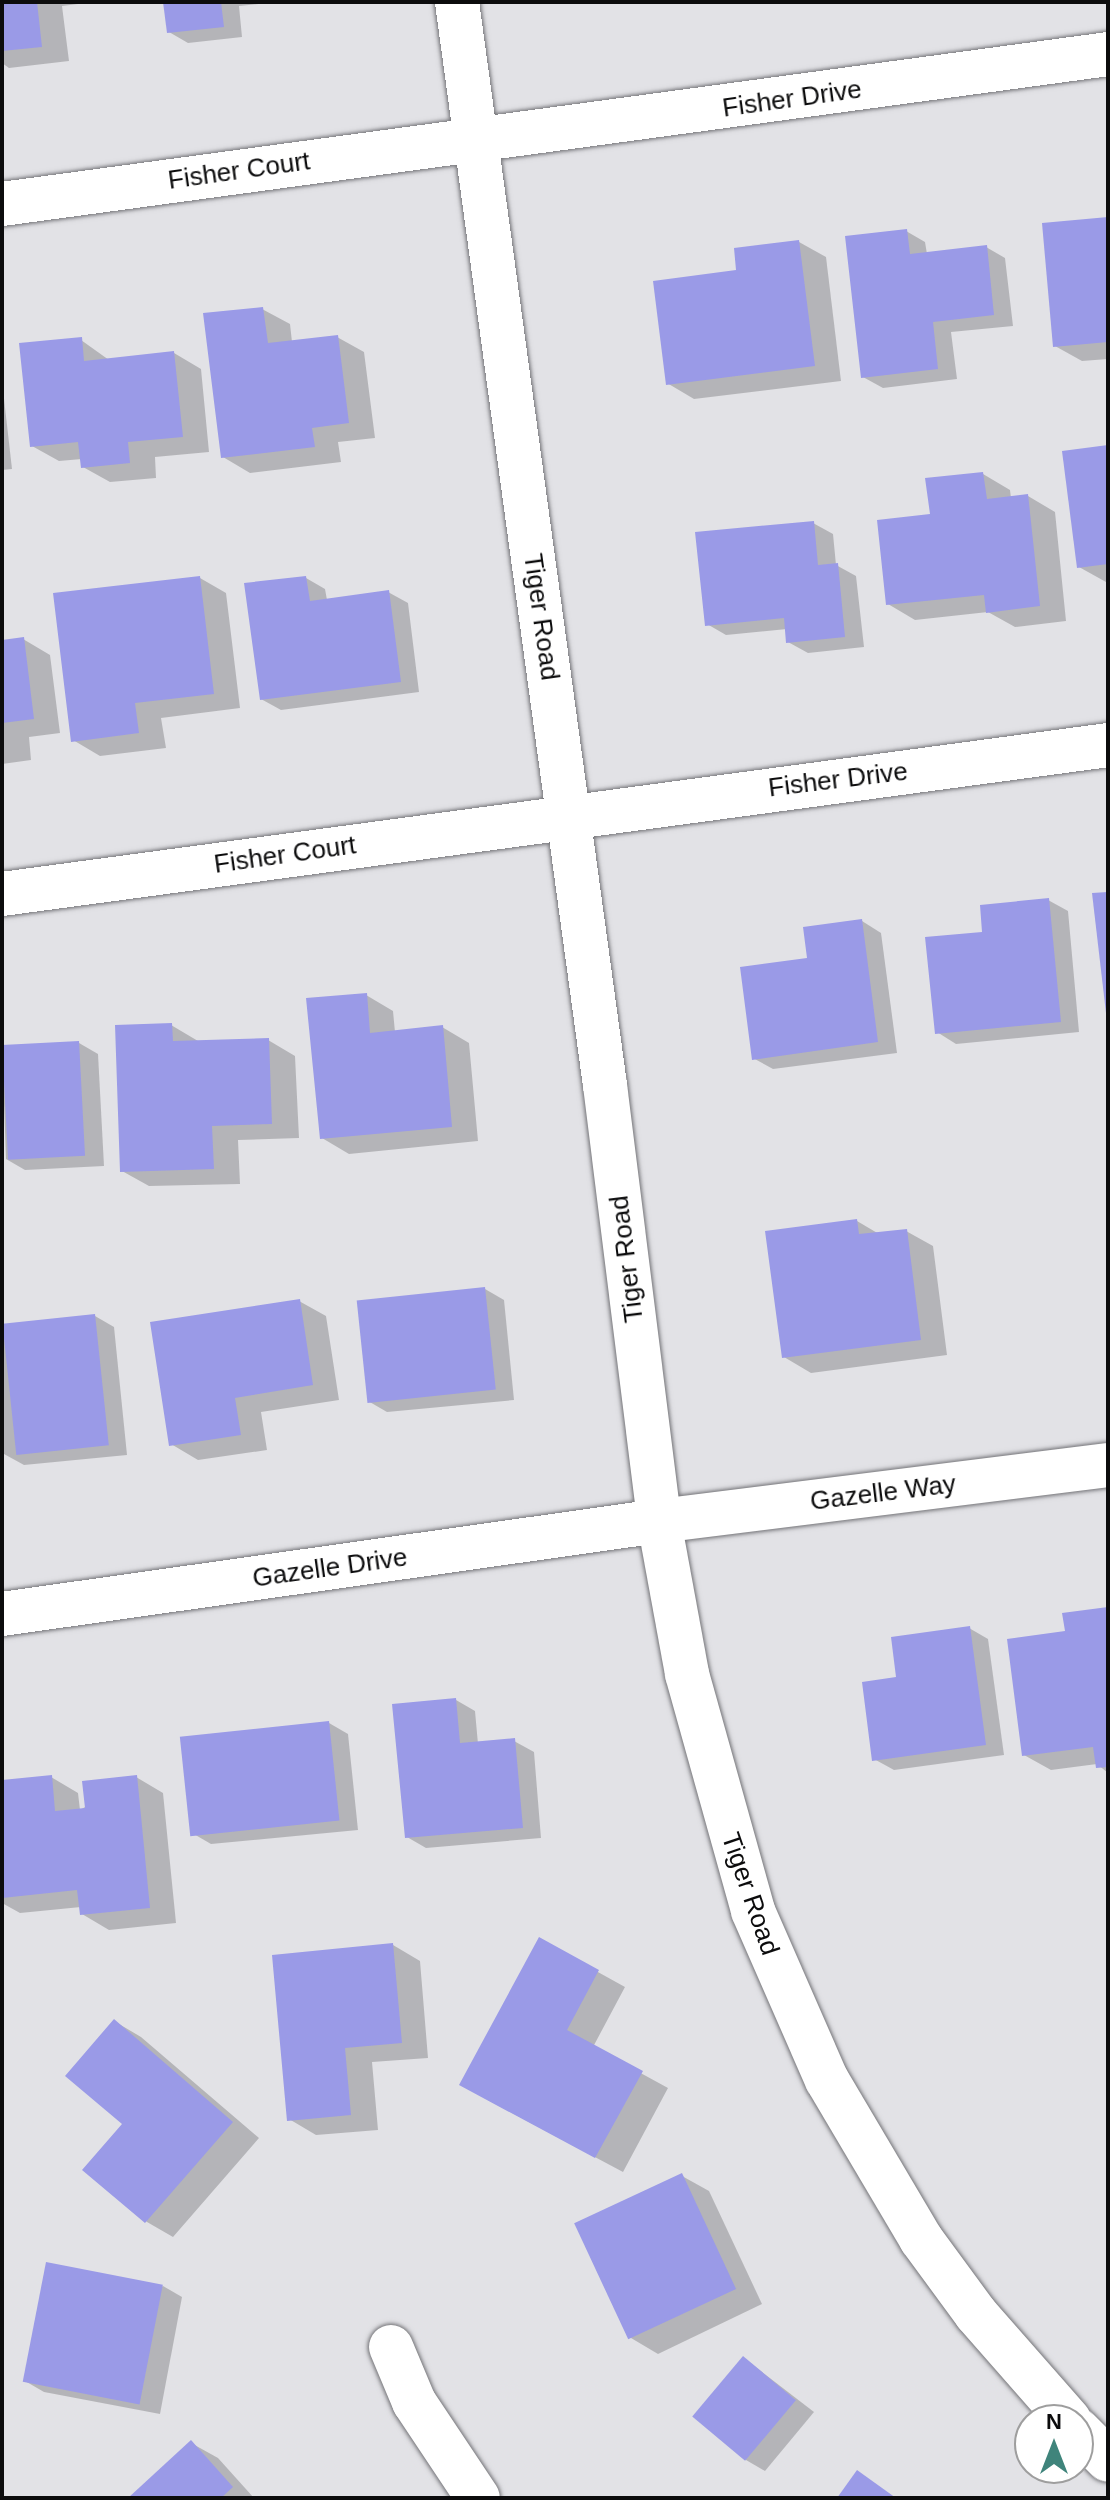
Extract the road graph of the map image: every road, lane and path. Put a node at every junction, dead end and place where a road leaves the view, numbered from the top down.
1 (457, 2) edge
2 (1108, 54) edge
3 (476, 144) junction
4 (2, 204) edge
5 (1108, 745) edge
6 (568, 816) junction
7 (2, 894) edge
8 (1108, 1465) edge
9 (659, 1521) junction
10 (2, 1614) edge
11 (391, 2347) dead end
12 (1055, 2404) edge
13 (478, 2498) edge

1 - 3 street, Tiger Road
2 - 3 street, Fisher Drive
3 - 4 street, Fisher Court
3 - 6 street, Tiger Road
5 - 6 street, Fisher Drive
6 - 7 street, Fisher Court
6 - 9 street, Tiger Road
8 - 9 street, Gazelle Way
9 - 10 street, Gazelle Drive
9 - 12 street, Tiger Road
11 - 13 street

